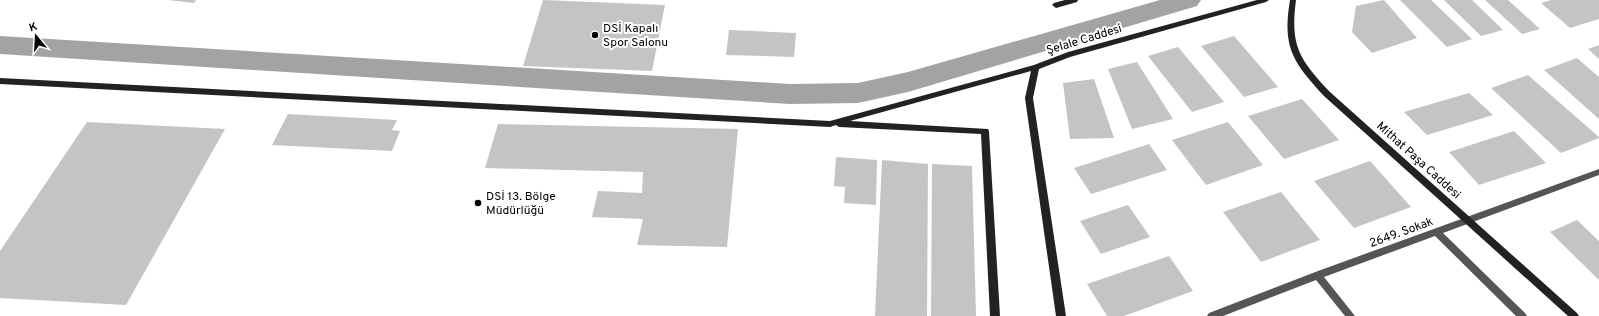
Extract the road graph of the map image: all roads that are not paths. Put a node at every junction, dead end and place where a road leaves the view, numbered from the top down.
1 (1075, 0) edge
2 (1266, 0) edge
3 (1293, 0) edge
4 (1056, 4) dead end
5 (1036, 67) junction
6 (0, 81) edge
7 (830, 124) junction
8 (1599, 172) edge
9 (1469, 221) junction
10 (1437, 232) junction
11 (1318, 275) junction
12 (995, 316) edge
13 (1062, 316) edge
14 (1212, 316) edge
15 (1350, 316) edge
16 (1522, 316) edge
17 (1574, 316) edge

1 - 4 street
2 - 5 street, Şelale Caddesi
3 - 9 street, Mithat Paşa Caddesi
5 - 7 street
5 - 13 street, Şelale Caddesi
6 - 7 street
7 - 12 street
8 - 9 street, 2649. Sokak
9 - 10 street, 2649. Sokak
9 - 17 street, Mithat Paşa Caddesi
10 - 11 street, 2649. Sokak
10 - 16 street
11 - 14 street, 2649. Sokak
11 - 15 street

